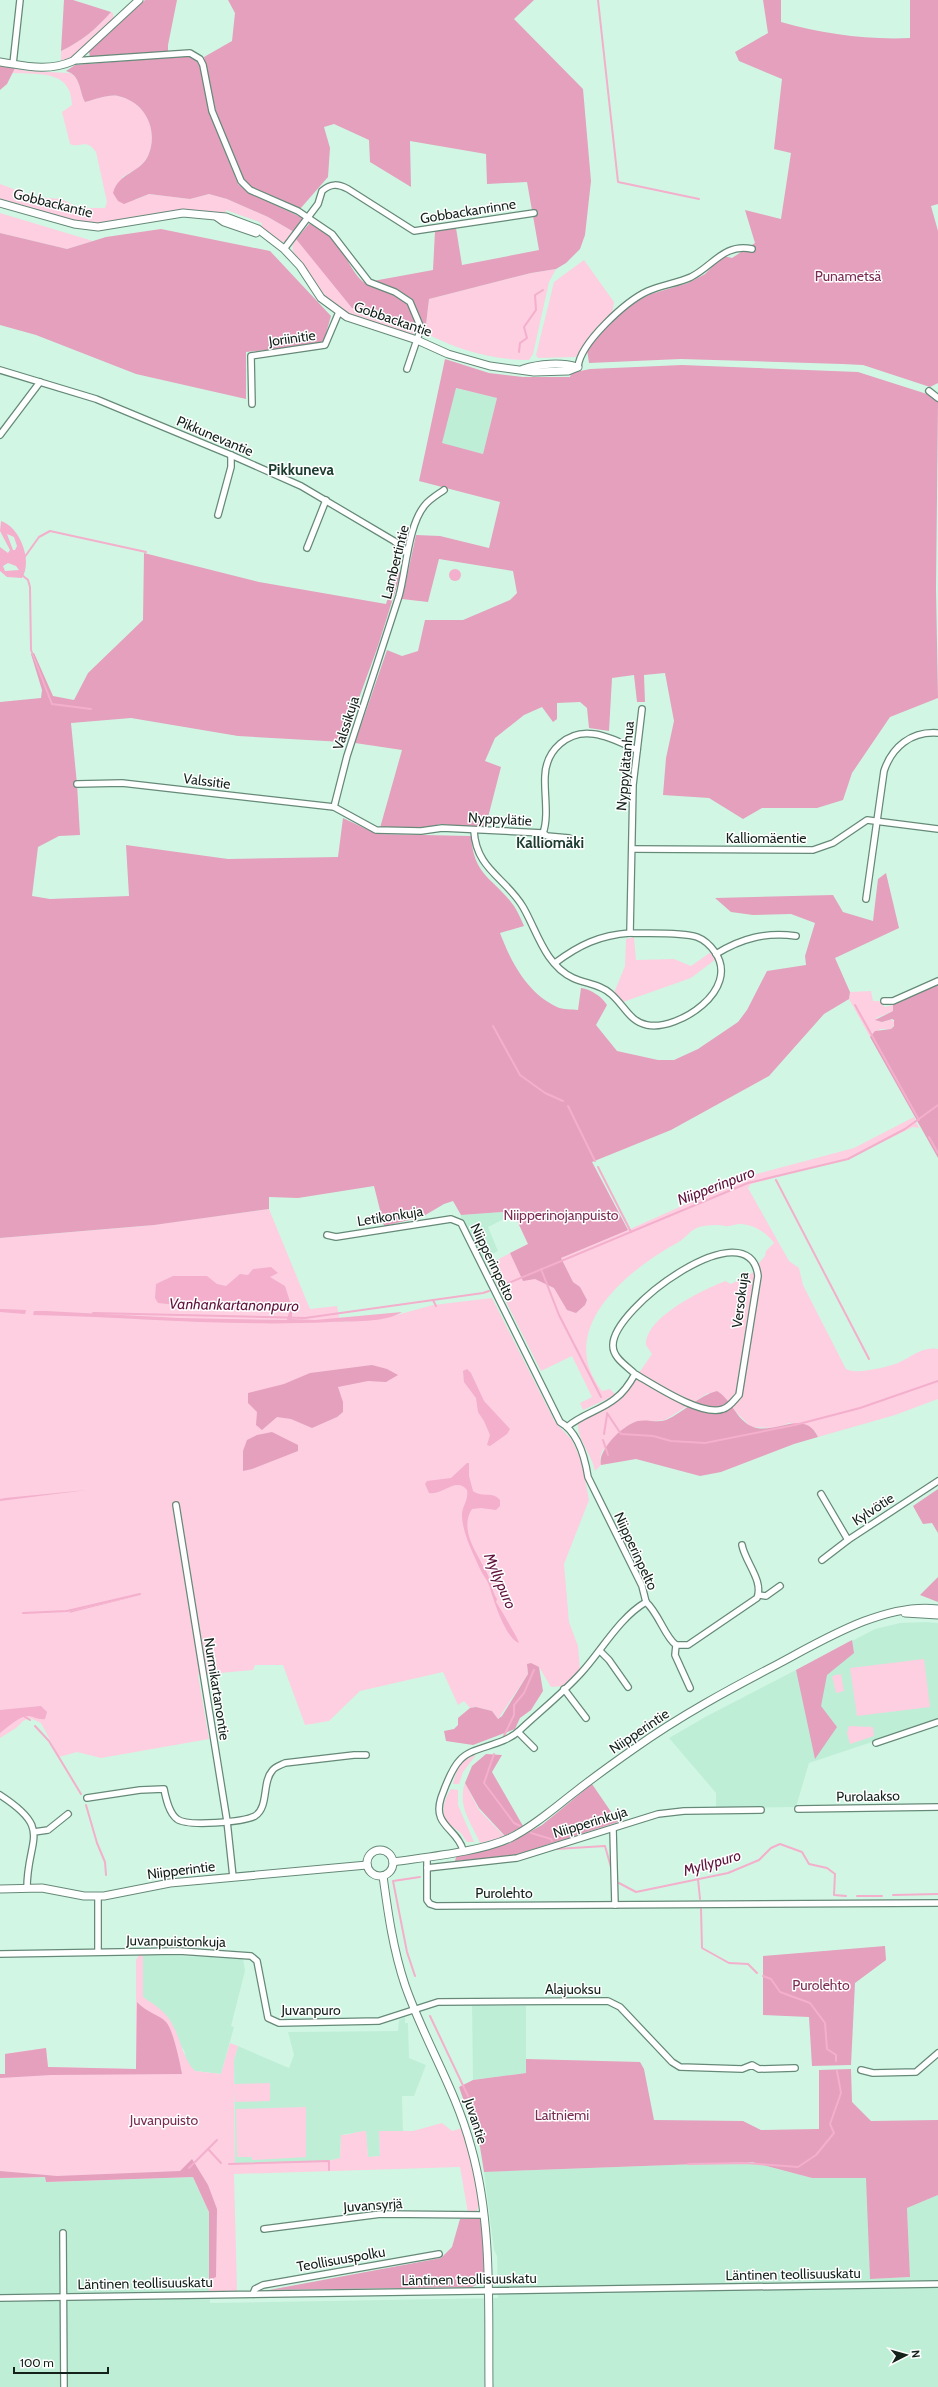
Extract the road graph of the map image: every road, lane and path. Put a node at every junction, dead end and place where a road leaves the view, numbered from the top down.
1 (20, 0) edge
2 (139, 0) edge
3 (73, 61) junction
4 (0, 62) edge
5 (13, 64) junction
6 (0, 203) edge
7 (534, 213) dead end
8 (308, 217) junction
9 (284, 249) junction
10 (752, 249) dead end
11 (339, 312) junction
12 (417, 340) junction
13 (578, 367) joint
14 (407, 369) dead end
15 (0, 370) edge
16 (40, 382) junction
17 (930, 391) dead end
18 (938, 398) edge
19 (252, 404) dead end
20 (0, 435) edge
21 (231, 455) junction
22 (444, 490) dead end
23 (326, 500) junction
24 (218, 514) dead end
25 (307, 548) dead end
26 (406, 554) junction
27 (384, 648) joint
28 (642, 709) dead end
29 (938, 733) edge
30 (637, 750) junction
31 (77, 784) dead end
32 (334, 807) junction
33 (878, 821) junction
34 (938, 829) edge
35 (474, 831) junction
36 (543, 833) junction
37 (569, 838) dead end
38 (633, 849) junction
39 (866, 899) dead end
40 (630, 933) junction
41 (796, 936) dead end
42 (716, 954) junction
43 (555, 963) junction
44 (938, 981) edge
45 (884, 1001) dead end
46 (456, 1220) joint
47 (327, 1235) dead end
48 (635, 1374) junction
49 (568, 1427) junction
50 (938, 1481) edge
51 (821, 1494) dead end
52 (176, 1505) dead end
53 (848, 1540) junction
54 (742, 1545) dead end
55 (822, 1560) dead end
56 (780, 1586) dead end
57 (759, 1595) junction
58 (646, 1602) junction
59 (938, 1609) edge
60 (901, 1612) junction
61 (938, 1615) edge
62 (676, 1645) junction
63 (600, 1651) junction
64 (628, 1688) dead end
65 (690, 1688) dead end
66 (564, 1689) junction
67 (586, 1718) dead end
68 (938, 1722) edge
69 (518, 1732) junction
70 (876, 1743) dead end
71 (534, 1748) dead end
72 (366, 1755) dead end
73 (0, 1795) edge
74 (87, 1798) dead end
75 (938, 1807) edge
76 (798, 1809) dead end
77 (761, 1810) dead end
78 (68, 1814) dead end
79 (227, 1821) junction
80 (613, 1829) junction
81 (34, 1832) junction
82 (463, 1850) junction
83 (427, 1857) junction
84 (393, 1862) junction
85 (367, 1865) junction
86 (427, 1868) junction
87 (383, 1876) junction
88 (233, 1877) junction
89 (27, 1888) junction
90 (0, 1889) edge
91 (98, 1897) junction
92 (938, 1903) edge
93 (615, 1905) junction
94 (98, 1952) junction
95 (0, 1954) edge
96 (254, 1957) joint
97 (416, 2010) junction
98 (938, 2053) edge
99 (795, 2068) dead end
100 (861, 2070) dead end
101 (484, 2215) junction
102 (264, 2229) dead end
103 (63, 2233) dead end
104 (439, 2254) dead end
105 (938, 2284) edge
106 (487, 2291) junction
107 (253, 2294) junction
108 (64, 2296) junction
109 (0, 2298) edge
110 (64, 2387) edge
111 (489, 2387) edge

1 - 5 street
2 - 3 street
3 - 5 street
3 - 8 street
4 - 5 street
6 - 9 street, Gobbackantie
7 - 8 street, Gobbackanrinne
8 - 9 street, Gobbackanrinne
8 - 12 street
9 - 11 street, Gobbackantie
10 - 13 street
11 - 12 street, Gobbackantie
11 - 19 street, Joriinitie
12 - 13 street, Gobbackantie
12 - 14 street
15 - 16 street, Pikkunevantie
16 - 20 street
16 - 21 street, Pikkunevantie
17 - 18 street
21 - 23 street, Pikkunevantie
21 - 24 street
22 - 26 street, Lambertintie
23 - 25 street
23 - 26 street, Pikkunevantie
26 - 27 street, Lambertintie
27 - 32 street, Valssikuja
28 - 30 street, Nyppylätanhua
29 - 33 street
30 - 36 street, Nyppylätie
30 - 38 street, Nyppylätanhua
31 - 32 street, Valssitie
32 - 35 street, Nyppylätie
33 - 34 street, Kalliomäentie
33 - 38 street, Kalliomäentie
33 - 39 street
35 - 36 street, Nyppylätie
35 - 43 street
36 - 37 street
38 - 40 street, Nyppylätanhua
40 - 42 street
40 - 43 street
41 - 42 street
42 - 43 street
44 - 45 street
46 - 47 street, Letikonkuja
46 - 49 street, Niipperinpelto
48 - 48 street, Versokuja
48 - 49 street
49 - 58 street, Niipperinpelto
50 - 53 street, Kylvötie
51 - 53 street
52 - 79 street, Nurmikartanontie
53 - 55 street, Kylvötie
54 - 57 street
56 - 57 street
57 - 62 street
58 - 62 street
58 - 63 street, Niipperinpelto
59 - 60 street, Niipperintie
60 - 61 street, Niipperintie
60 - 82 street, Niipperintie
62 - 65 street
63 - 64 street
63 - 66 street, Niipperinpelto
66 - 67 street
66 - 69 street, Niipperinpelto
68 - 70 street
69 - 71 street
69 - 82 street, Niipperinpelto
72 - 79 street
73 - 81 street
74 - 79 street
75 - 76 street, Purolaakso
77 - 80 street, Niipperinkuja
78 - 81 street
79 - 88 street, Nurmikartanontie
80 - 86 street, Niipperinkuja
80 - 93 street
81 - 89 street
82 - 83 street, Niipperintie
83 - 84 street, Niipperintie
83 - 86 street, Purolehto
84 - 85 street
84 - 87 street
85 - 87 street
85 - 88 street, Niipperintie
86 - 93 street, Purolehto
87 - 97 street, Juvantie
88 - 91 street, Niipperintie
89 - 90 street, Niipperintie
89 - 91 street, Niipperintie
91 - 94 street
92 - 93 street, Purolehto
94 - 95 street
94 - 96 street, Juvanpuistonkuja
96 - 97 street, Juvanpuro
97 - 99 street, Alajuoksu
97 - 101 street, Juvantie
98 - 100 street
101 - 102 street, Juvansyrjä
101 - 106 street, Juvantie
103 - 108 street
104 - 107 street, Teollisuuspolku
105 - 106 street, Läntinen teollisuuskatu
106 - 107 street, Läntinen teollisuuskatu
106 - 111 street, Juvantie
107 - 108 street, Läntinen teollisuuskatu
108 - 109 street, Läntinen teollisuuskatu
108 - 110 street

